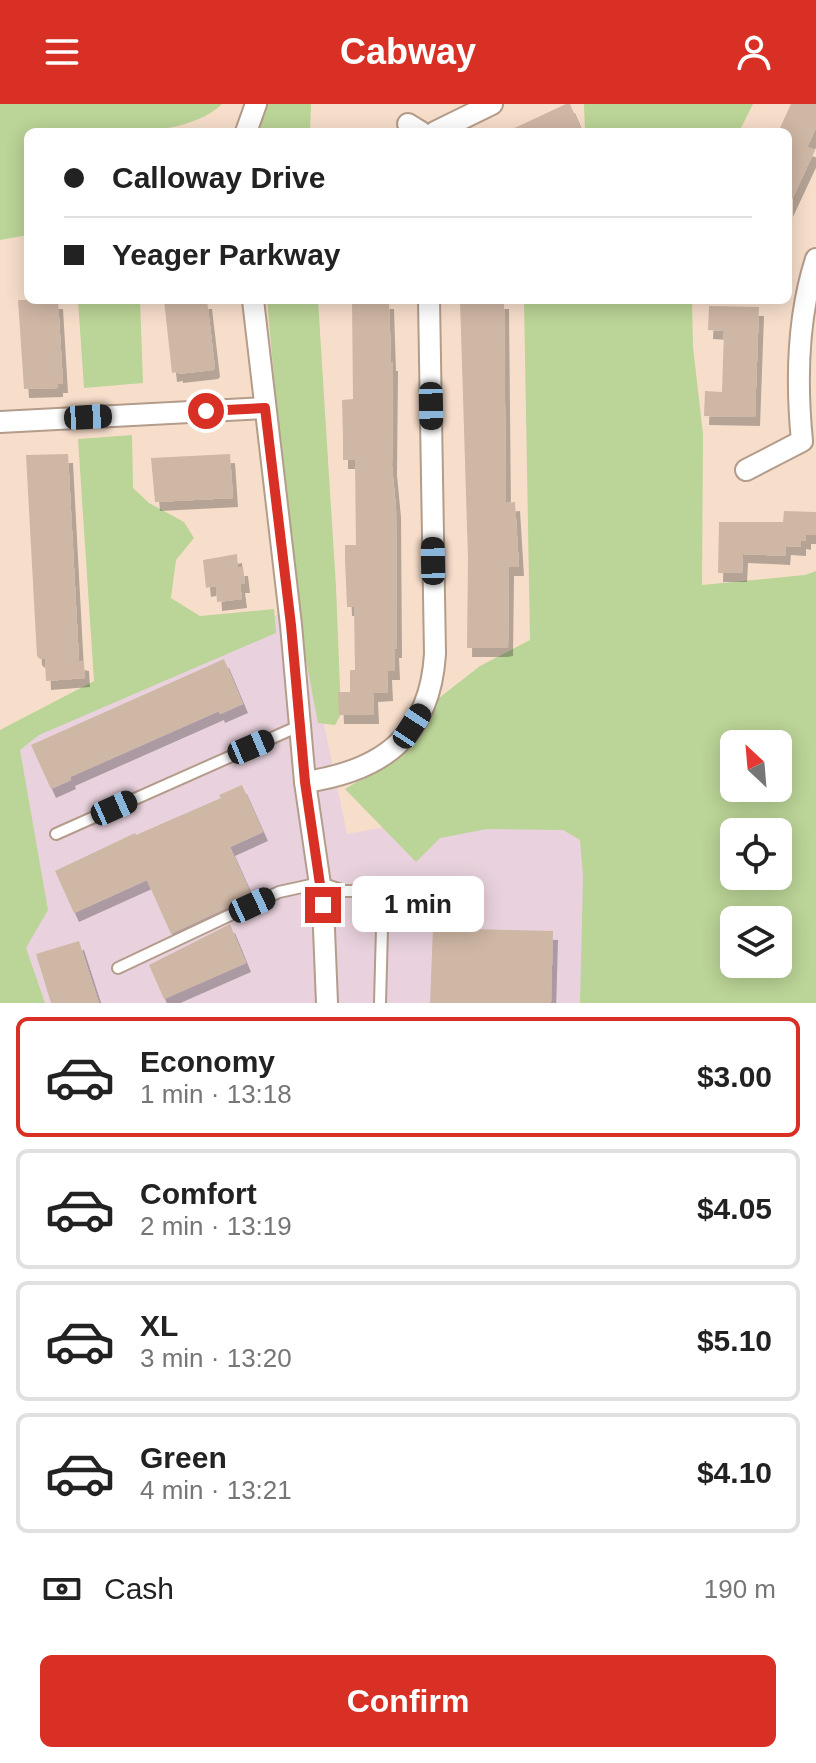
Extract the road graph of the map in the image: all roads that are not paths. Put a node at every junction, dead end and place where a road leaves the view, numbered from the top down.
1 (492, 104) edge
2 (443, 128) edge
3 (816, 259) edge
4 (253, 304) edge
5 (429, 304) edge
6 (265, 408) junction
7 (0, 422) edge
8 (809, 447) edge
9 (746, 470) dead end
10 (299, 726) junction
11 (305, 782) junction
12 (56, 834) dead end
13 (320, 883) junction
14 (118, 968) dead end
15 (327, 1003) edge
16 (380, 1003) edge

1 - 2 street
3 - 8 street
4 - 6 street
5 - 11 street
6 - 7 street
6 - 10 street
8 - 9 street
10 - 11 street
10 - 12 lane
11 - 13 street
13 - 14 lane
13 - 15 street
13 - 16 lane

